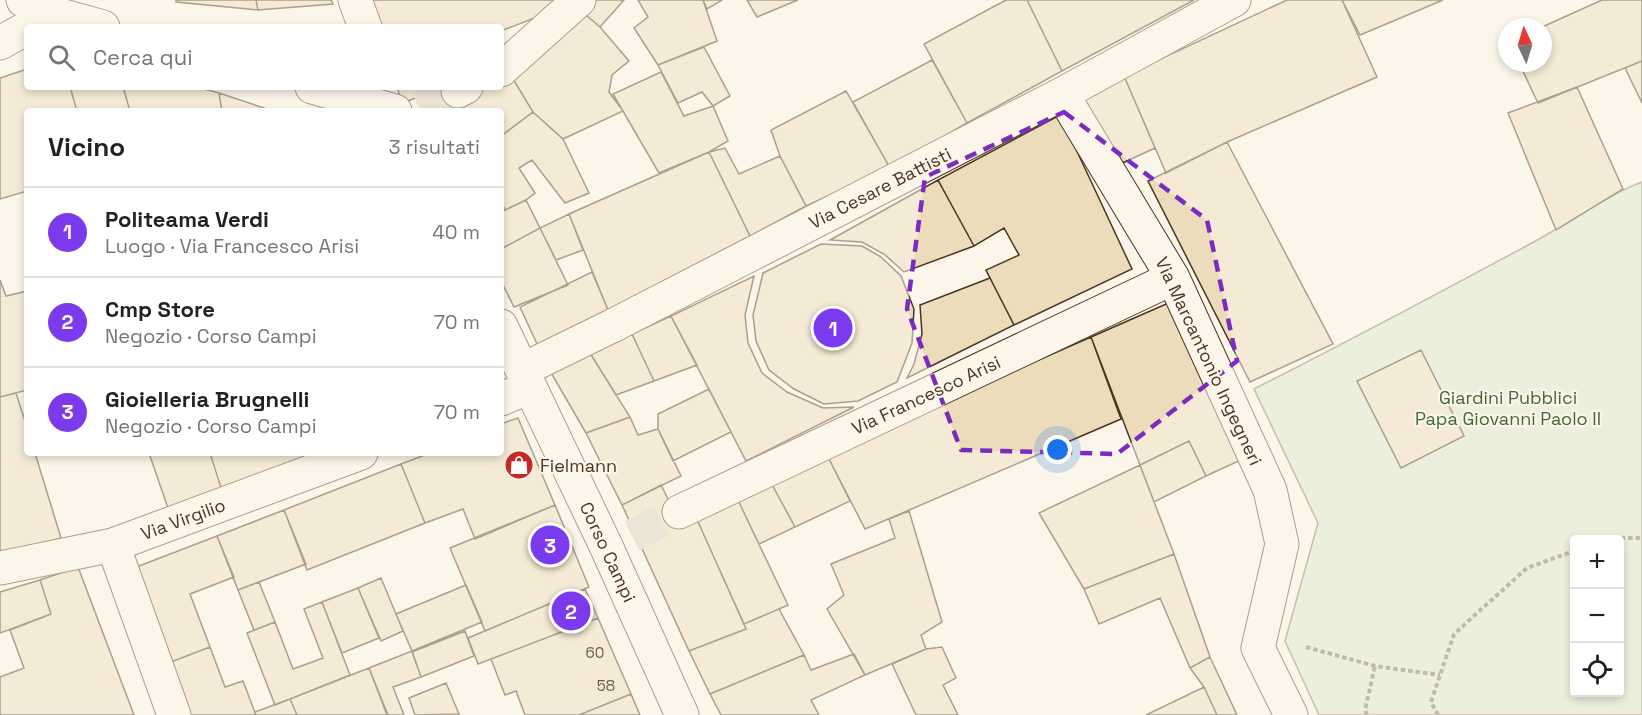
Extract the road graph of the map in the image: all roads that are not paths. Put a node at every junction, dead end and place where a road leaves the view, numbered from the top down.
1 (23, 0) edge
2 (355, 0) edge
3 (579, 0) edge
4 (1233, 0) edge
5 (36, 22) edge
6 (63, 24) edge
7 (364, 24) edge
8 (24, 29) edge
9 (0, 44) edge
10 (504, 67) edge
11 (324, 90) edge
12 (391, 90) edge
13 (1062, 94) junction
14 (397, 108) edge
15 (404, 108) edge
16 (1173, 278) junction
17 (504, 336) edge
18 (518, 385) edge
19 (353, 456) edge
20 (679, 512) tunnel mouth
21 (113, 545) junction
22 (0, 568) edge
23 (174, 715) edge
24 (682, 715) edge
25 (1291, 715) edge

1 - 5 street
2 - 7 street
3 - 10 street
4 - 13 street, Via Cesare Battisti
5 - 6 street
8 - 9 street
11 - 14 street
12 - 15 street
13 - 16 street, Via Marcantonio Ingegneri
13 - 18 street, Via Cesare Battisti
16 - 20 street, Via Francesco Arisi
16 - 25 street, Via Marcantonio Ingegneri
17 - 18 street, Corso Campi
18 - 24 street, Corso Campi
19 - 21 street, Via Virgilio
21 - 22 street, Via Virgilio
21 - 23 street

